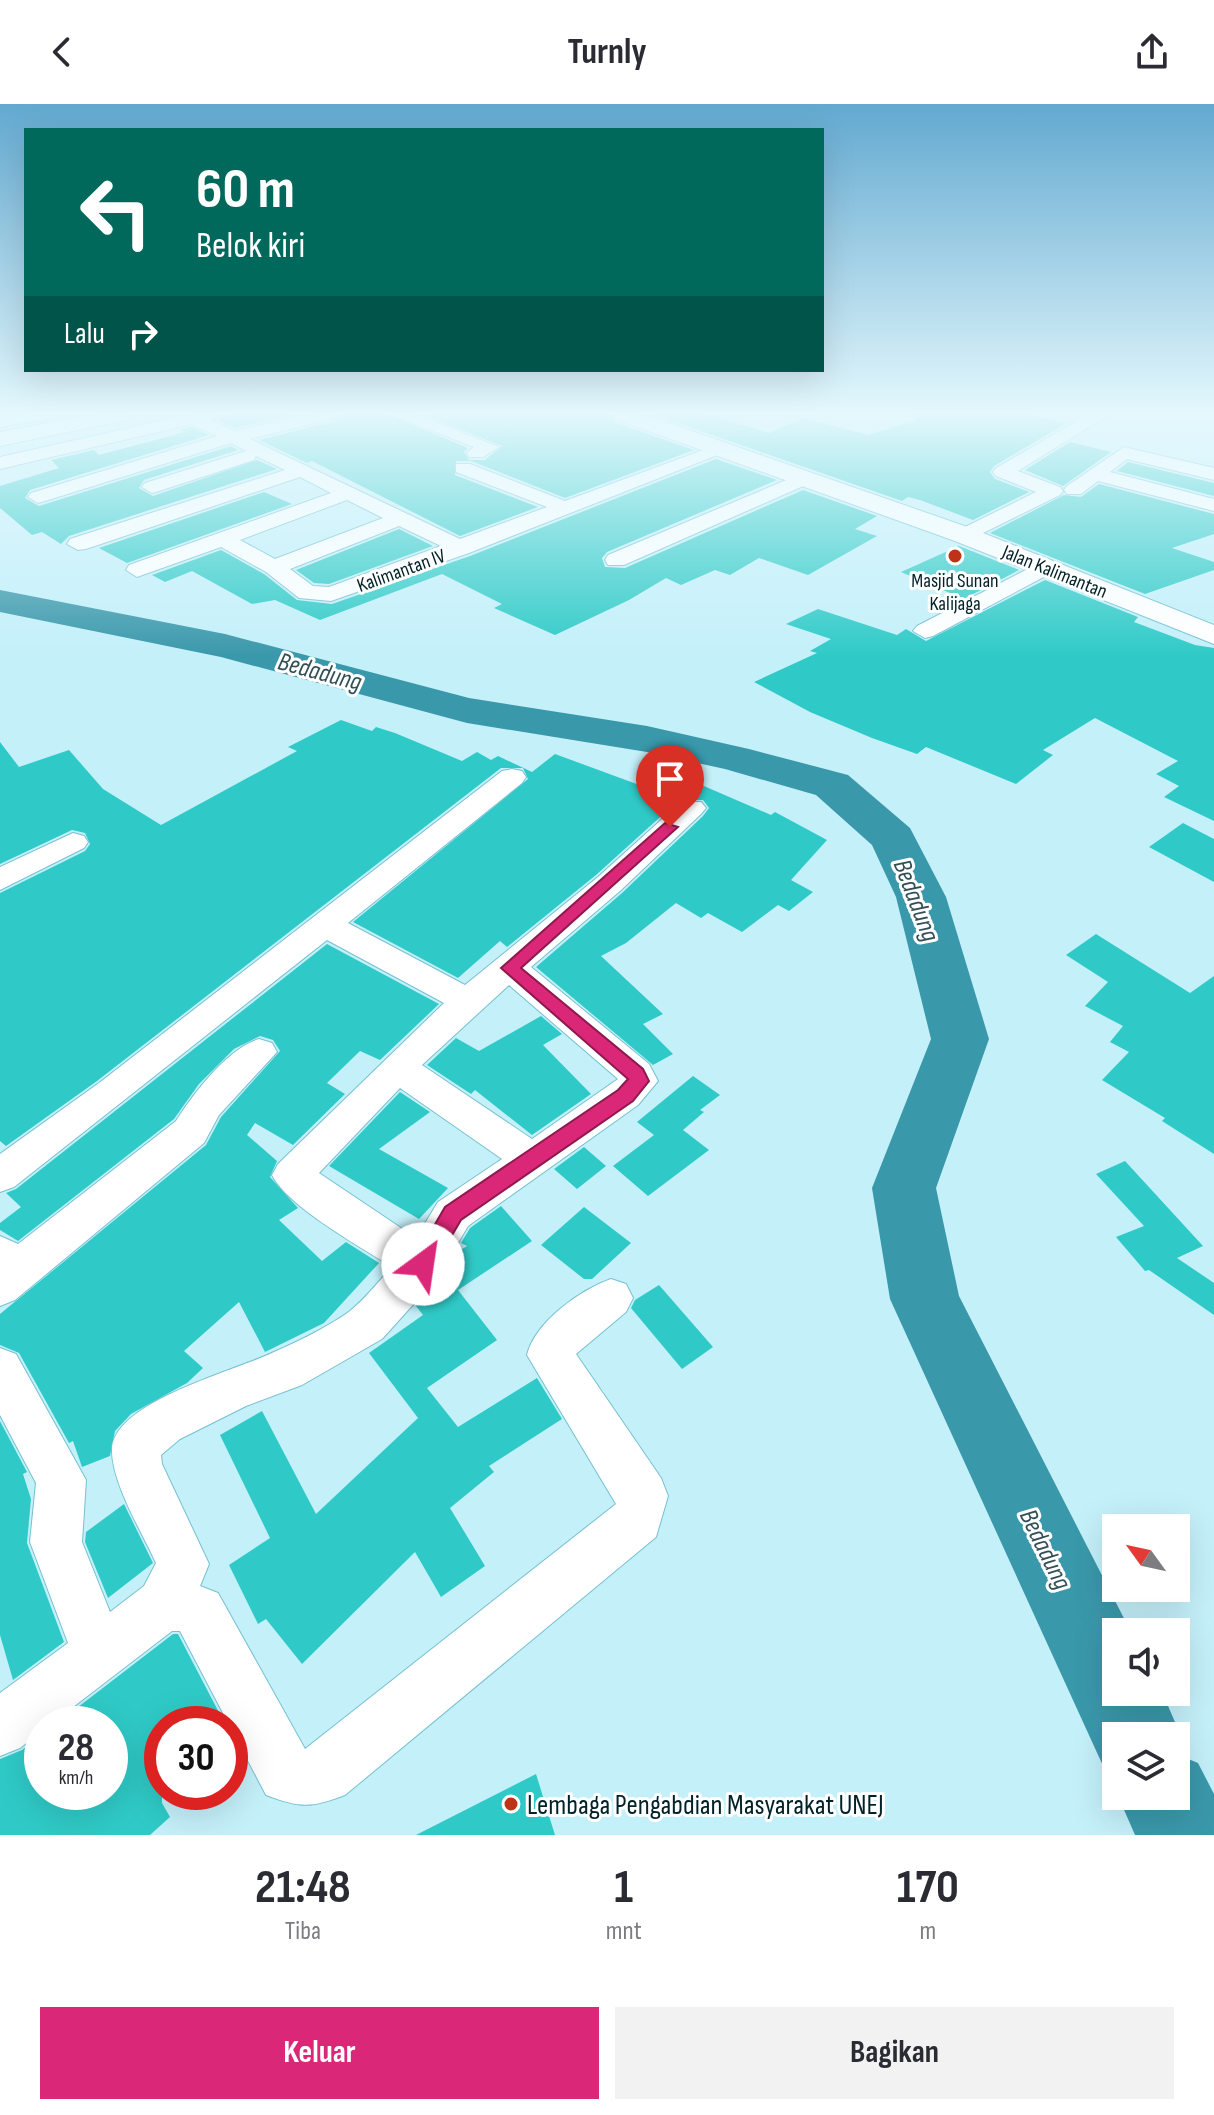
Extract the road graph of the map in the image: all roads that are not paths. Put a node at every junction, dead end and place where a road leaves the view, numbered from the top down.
1 (45, 495) edge
2 (228, 495) edge
3 (344, 495) edge
4 (353, 495) edge
5 (540, 495) edge
6 (601, 495) edge
7 (767, 495) edge
8 (848, 495) edge
9 (1045, 495) edge
10 (1174, 495) edge
11 (38, 497) dead end
12 (1214, 505) edge
13 (566, 508) junction
14 (401, 518) junction
15 (964, 535) junction
16 (224, 540) junction
17 (78, 544) dead end
18 (461, 548) junction
19 (616, 560) dead end
20 (274, 567) junction
21 (1045, 567) junction
22 (137, 570) dead end
23 (925, 631) dead end
24 (1212, 632) edge
25 (512, 777) dead end
26 (691, 808) dead end
27 (73, 842) dead end
28 (0, 880) edge
29 (325, 925) junction
30 (510, 968) junction
31 (468, 1001) junction
32 (259, 1052) dead end
33 (397, 1067) junction
34 (532, 1159) junction
35 (0, 1176) edge
36 (423, 1264) junction
37 (6, 1270) edge
38 (611, 1298) dead end
39 (0, 1369) edge
40 (163, 1605) junction
41 (103, 1650) junction
42 (0, 1728) edge

1 - 11 street
2 - 17 street
3 - 16 street
4 - 14 street
5 - 13 street
6 - 13 street, Kalimantan IV
7 - 19 street
8 - 15 main road, Jalan Kalimantan
9 - 15 street
10 - 12 street
13 - 18 street, Kalimantan IV
14 - 18 street
14 - 20 street
15 - 21 main road, Jalan Kalimantan
16 - 20 street, Kalimantan IV
16 - 22 street
18 - 20 street, Kalimantan IV
21 - 23 street
21 - 24 main road, Jalan Kalimantan
25 - 29 street
26 - 30 street
27 - 28 street
29 - 31 street
29 - 35 street
30 - 31 street
30 - 34 street
31 - 33 street
32 - 37 street
33 - 34 street
33 - 36 street
34 - 36 street
36 - 40 street
38 - 40 street
39 - 41 street
40 - 41 street
41 - 42 street

